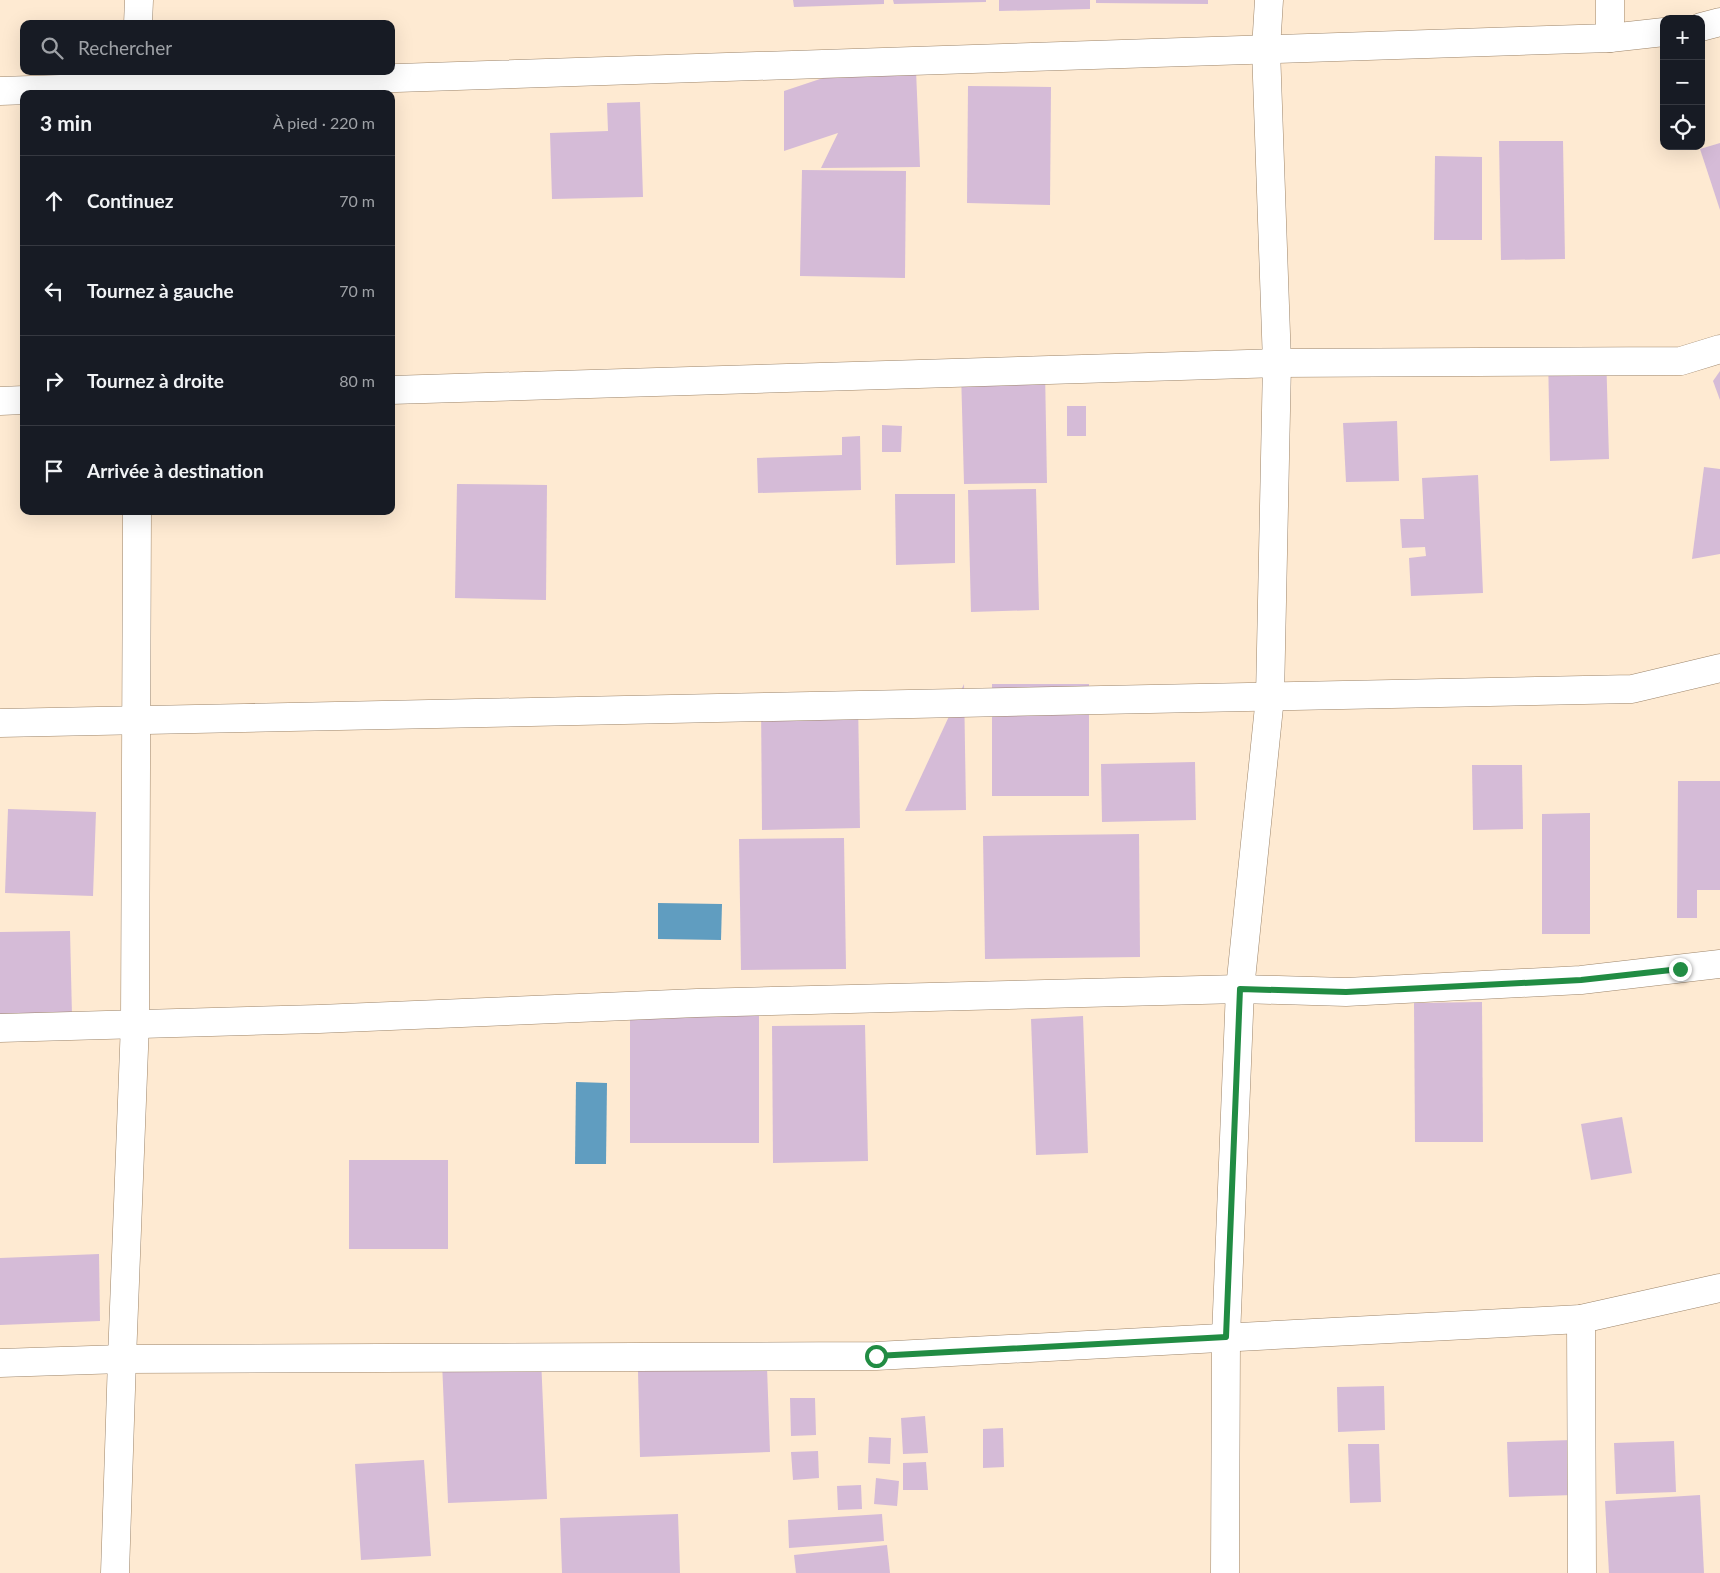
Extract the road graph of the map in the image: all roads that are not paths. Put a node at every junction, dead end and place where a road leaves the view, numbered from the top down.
1 (138, 0) edge
2 (1269, 0) edge
3 (1610, 0) edge
4 (138, 20) edge
5 (1720, 22) edge
6 (1705, 26) edge
7 (1660, 32) edge
8 (1610, 38) junction
9 (1266, 49) junction
10 (138, 84) edge
11 (0, 91) edge
12 (1720, 349) edge
13 (1277, 363) junction
14 (395, 390) edge
15 (20, 400) edge
16 (0, 401) edge
17 (137, 515) edge
18 (1720, 668) edge
19 (1270, 697) junction
20 (136, 720) junction
21 (0, 723) edge
22 (1720, 964) edge
23 (1240, 989) junction
24 (135, 1023) junction
25 (0, 1028) edge
26 (1720, 1288) edge
27 (1581, 1319) junction
28 (1226, 1337) junction
29 (122, 1359) junction
30 (0, 1364) edge
31 (115, 1573) edge
32 (1225, 1573) edge
33 (1582, 1573) edge

1 - 4 street
2 - 9 street
3 - 8 street
5 - 6 street
7 - 8 street
8 - 9 street
9 - 10 street
9 - 13 street
10 - 11 street
12 - 13 street
13 - 14 street
13 - 19 street
15 - 16 street
17 - 20 street
18 - 19 street
19 - 20 street
19 - 23 street
20 - 21 street
20 - 24 street
22 - 23 street
23 - 24 street
23 - 28 street
24 - 25 street
24 - 29 street
26 - 27 street
27 - 28 street
27 - 33 street
28 - 29 street
28 - 32 street
29 - 30 street
29 - 31 street

